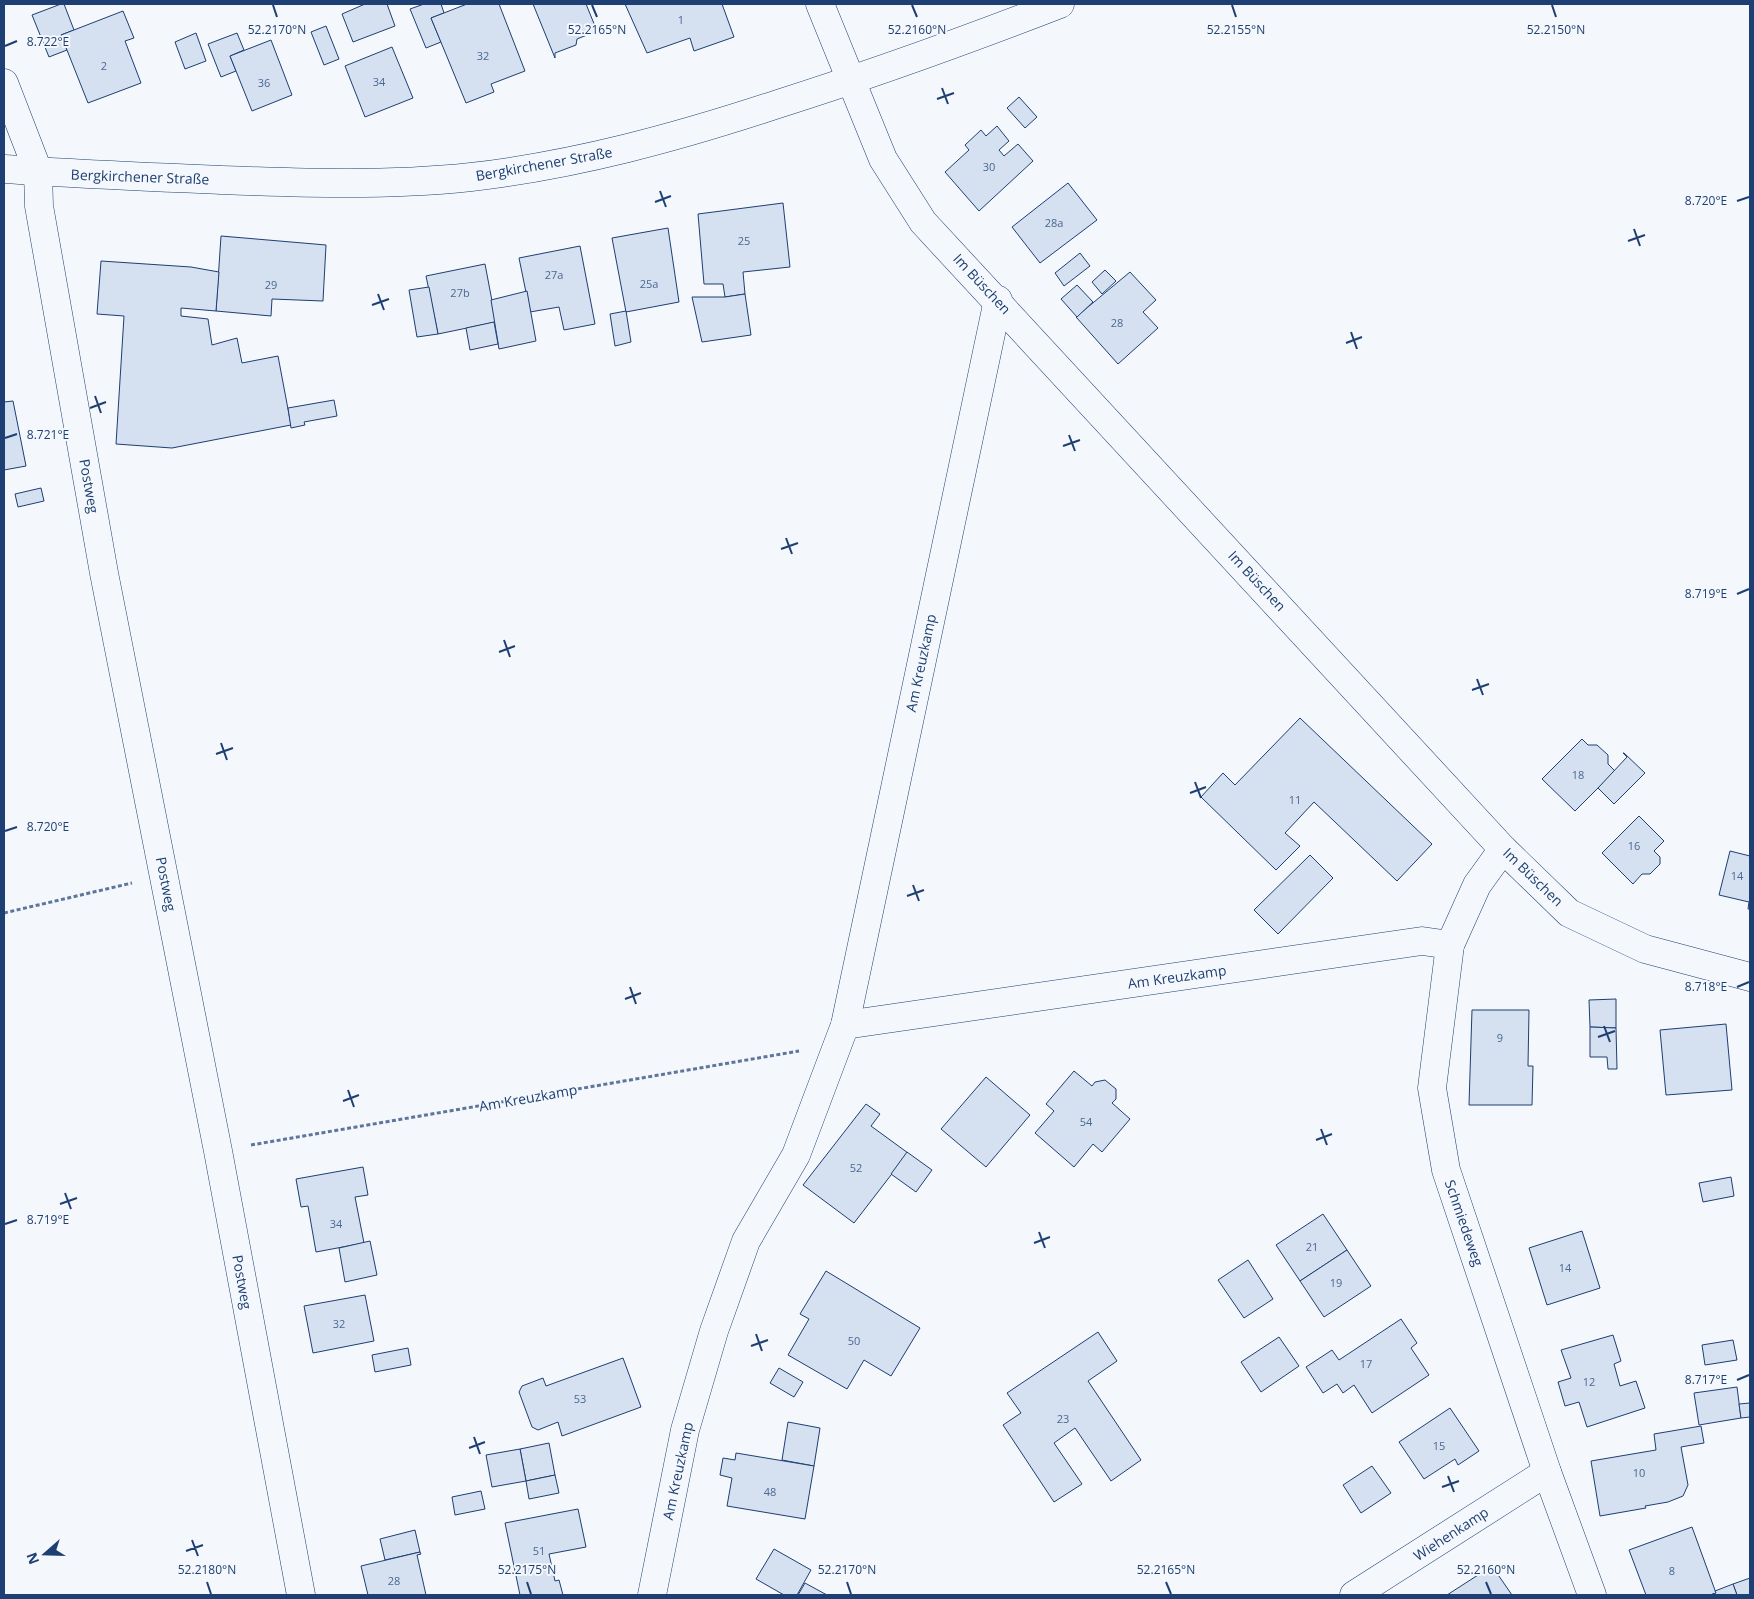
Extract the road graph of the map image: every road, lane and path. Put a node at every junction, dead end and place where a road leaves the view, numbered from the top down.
1 (820, 4) edge
2 (1060, 4) edge
3 (851, 81) junction
4 (4, 83) edge
5 (4, 169) edge
6 (38, 171) junction
7 (998, 300) junction
8 (1504, 849) junction
9 (164, 875) junction
10 (4, 913) edge
11 (1450, 945) junction
12 (1750, 977) edge
13 (841, 1035) junction
14 (218, 1151) junction
15 (1547, 1472) junction
16 (301, 1595) edge
17 (652, 1595) edge
18 (1354, 1595) edge
19 (1592, 1595) edge

1 - 3 street, Im Büschen
2 - 3 street, Bergkirchener Straße
3 - 6 street, Bergkirchener Straße
3 - 7 street, Im Büschen
4 - 6 street, Postweg
5 - 6 street, Bergkirchener Straße
6 - 9 street, Postweg
7 - 8 street, Im Büschen
7 - 13 street, Am Kreuzkamp
8 - 11 street, Schmiedeweg
8 - 12 street, Im Büschen
9 - 10 path
9 - 14 street, Postweg
11 - 13 street, Am Kreuzkamp
11 - 15 street, Schmiedeweg
13 - 14 path, Am Kreuzkamp
13 - 17 street, Am Kreuzkamp
14 - 16 street, Postweg
15 - 18 street, Wiehenkamp
15 - 19 street, Schmiedeweg

